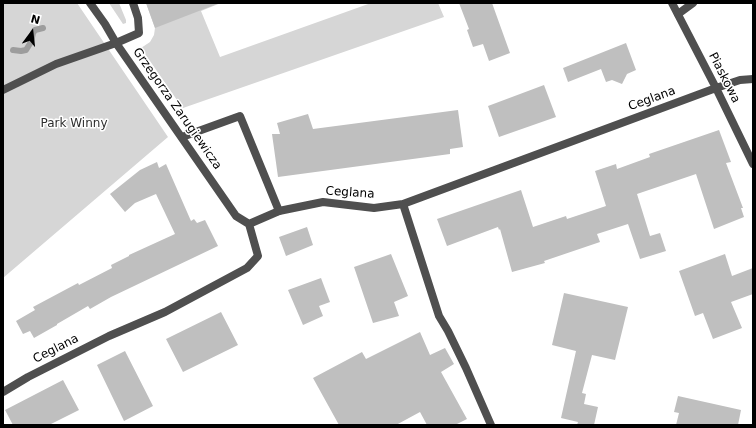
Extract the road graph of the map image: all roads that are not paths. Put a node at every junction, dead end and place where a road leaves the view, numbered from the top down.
1 (90, 3) edge
2 (133, 3) edge
3 (672, 3) edge
4 (693, 3) edge
5 (678, 14) junction
6 (116, 43) junction
7 (753, 78) edge
8 (716, 88) junction
9 (3, 90) edge
10 (182, 137) junction
11 (753, 164) edge
12 (403, 204) junction
13 (279, 211) junction
14 (249, 224) junction
15 (3, 392) edge
16 (490, 425) edge

1 - 6 street, Grzegorza Zarugiewicza
2 - 6 street
3 - 5 street, Piaskowa
4 - 5 street
5 - 8 street, Piaskowa
6 - 9 street
6 - 10 street, Grzegorza Zarugiewicza
7 - 8 street, Ceglana
8 - 11 street, Piaskowa
8 - 12 street, Ceglana
10 - 13 street
10 - 14 street, Grzegorza Zarugiewicza
12 - 13 street, Ceglana
12 - 16 street
13 - 14 street, Ceglana
14 - 15 street, Ceglana

